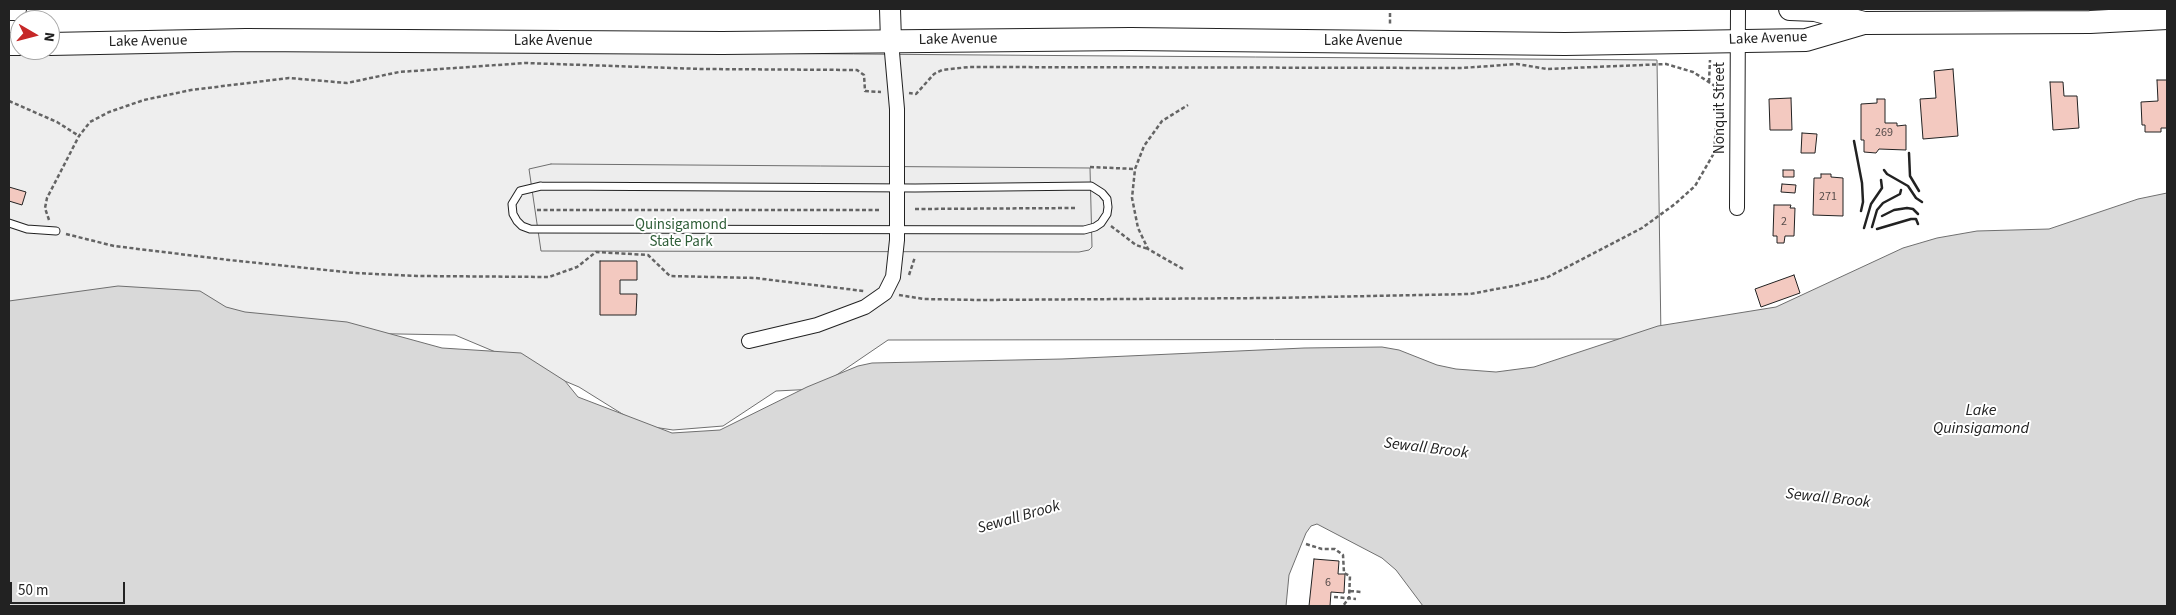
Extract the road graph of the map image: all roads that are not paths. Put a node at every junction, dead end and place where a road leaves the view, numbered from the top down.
1 (9, 9) edge
2 (15, 9) edge
3 (890, 9) edge
4 (1738, 9) edge
5 (1790, 9) edge
6 (1916, 15) edge
7 (2118, 15) edge
8 (2167, 18) edge
9 (1864, 22) junction
10 (891, 41) junction
11 (1737, 41) junction
12 (60, 44) edge
13 (897, 188) junction
14 (1737, 208) dead end
15 (9, 223) edge
16 (897, 230) junction
17 (56, 231) road end
18 (749, 341) dead end

1 - 2 main road
3 - 10 main road
4 - 11 street, Nonquit Street
5 - 9 main road, Lake Avenue
6 - 7 main road, Lake Avenue
6 - 9 main road, Lake Avenue
7 - 8 main road, Lake Avenue
9 - 11 main road, Lake Avenue
10 - 11 main road, Lake Avenue
10 - 12 main road, Lake Avenue
10 - 13 street
11 - 14 street, Nonquit Street
13 - 16 street
13 - 16 lane
13 - 16 lane
15 - 17 lane
16 - 18 street

